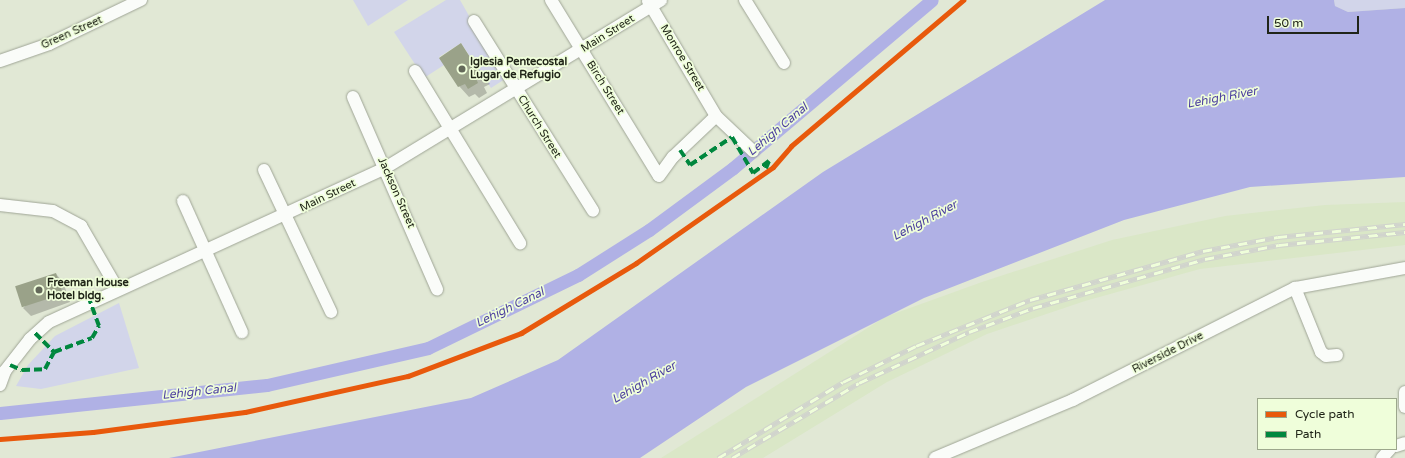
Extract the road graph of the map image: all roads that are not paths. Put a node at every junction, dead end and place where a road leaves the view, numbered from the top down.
1 (141, 0) edge
2 (551, 0) edge
3 (661, 0) edge
4 (745, 0) edge
5 (649, 3) edge
6 (474, 21) dead end
7 (582, 50) junction
8 (0, 61) edge
9 (784, 63) dead end
10 (415, 71) dead end
11 (516, 90) junction
12 (353, 98) dead end
13 (716, 116) junction
14 (454, 130) junction
15 (753, 151) dead end
16 (385, 168) junction
17 (264, 170) dead end
18 (183, 201) dead end
19 (0, 205) edge
20 (593, 211) dead end
21 (285, 217) junction
22 (520, 243) dead end
23 (206, 251) junction
24 (1405, 268) edge
25 (117, 288) junction
26 (1295, 288) junction
27 (437, 290) dead end
28 (331, 312) dead end
29 (242, 332) dead end
30 (1337, 356) dead end
31 (0, 385) edge
32 (1405, 392) edge
33 (1405, 407) edge
34 (1389, 450) edge
35 (935, 458) edge
36 (1382, 458) edge

1 - 8 street, Green Street
2 - 7 street, Birch Street
3 - 5 street, Main Street
4 - 9 street
5 - 7 street, Main Street
5 - 13 street, Monroe Street
6 - 11 street, Church Street
7 - 11 street, Main Street
7 - 13 street, Birch Street
10 - 14 street
11 - 14 street, Main Street
11 - 20 street, Church Street
12 - 16 street, Jackson Street
13 - 15 street, Monroe Street
14 - 16 street, Main Street
14 - 22 street
16 - 21 street, Main Street
16 - 27 street, Jackson Street
17 - 21 street
18 - 23 street
19 - 25 street
21 - 23 street, Main Street
21 - 28 street
23 - 25 street, Main Street
23 - 29 street
24 - 26 street, Riverside Drive
25 - 31 street, Main Street
26 - 30 street
26 - 35 street, Riverside Drive
32 - 33 street
34 - 36 street

